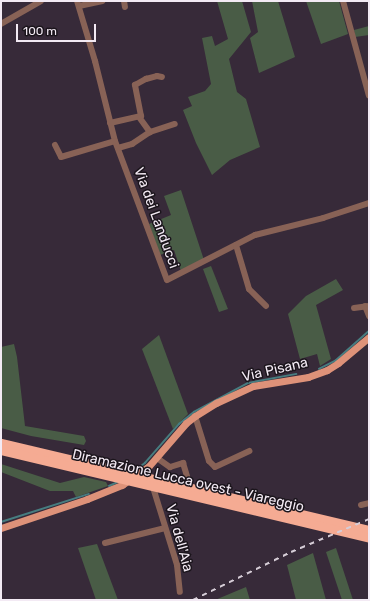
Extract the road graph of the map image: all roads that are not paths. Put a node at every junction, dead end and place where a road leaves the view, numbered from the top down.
1 (39, 1) edge
2 (102, 1) edge
3 (342, 1) edge
4 (78, 4) edge
5 (1, 24) edge
6 (162, 76) dead end
7 (369, 96) edge
8 (139, 117) junction
9 (110, 123) junction
10 (175, 124) dead end
11 (150, 132) junction
12 (116, 141) junction
13 (55, 144) dead end
14 (118, 148) junction
15 (369, 203) edge
16 (236, 245) junction
17 (266, 306) dead end
18 (367, 306) edge
19 (354, 308) dead end
20 (369, 316) edge
21 (369, 337) edge
22 (195, 416) junction
23 (1, 443) edge
24 (1, 450) edge
25 (249, 451) dead end
26 (157, 458) junction
27 (65, 463) junction
28 (146, 468) junction
29 (187, 476) dead end
30 (369, 503) edge
31 (361, 505) dead end
32 (1, 528) edge
33 (166, 528) junction
34 (369, 530) edge
35 (369, 538) edge
36 (105, 543) dead end
37 (180, 592) dead end

1 - 5 street
2 - 4 street
3 - 7 street
4 - 9 street, Via dei Landucci
6 - 8 street
8 - 9 street
8 - 11 street
9 - 12 street, Via dei Landucci
10 - 11 street
11 - 14 street
12 - 13 street
12 - 14 street, Via dei Landucci
14 - 16 street, Via dei Landucci
15 - 16 street, Via dei Landucci
16 - 17 street
18 - 19 street
18 - 20 street
21 - 22 main road, Via Pisana
22 - 25 street
22 - 26 main road, Via Pisana
23 - 27 highway, Diramazione Lucca ovest - Viareggio
24 - 27 highway, Diramazione Lucca ovest - Viareggio
26 - 28 main road, Via Pisana
26 - 29 street
27 - 34 highway, Diramazione Lucca ovest - Viareggio
27 - 35 highway, Diramazione Lucca ovest - Viareggio
28 - 32 main road, Via Pisana
28 - 33 street, Via dell'Aia
30 - 31 street
33 - 36 street
33 - 37 street, Via dell'Aia

